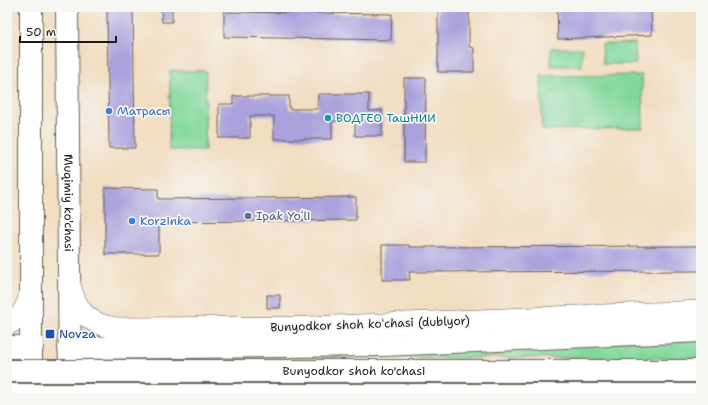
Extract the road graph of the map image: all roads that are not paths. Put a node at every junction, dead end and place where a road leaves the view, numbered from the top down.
1 (31, 7) edge
2 (67, 7) edge
3 (69, 278) junction
4 (31, 289) junction
5 (701, 311) edge
6 (7, 325) edge
7 (701, 331) edge
8 (7, 347) edge
9 (32, 347) junction
10 (69, 348) junction
11 (7, 371) edge
12 (701, 371) edge
13 (7, 395) edge
14 (701, 395) edge
15 (31, 398) edge
16 (70, 398) edge

1 - 4 main road
2 - 3 main road, Muqimiy ko'chasi
3 - 5 street, Bunyodkor shoh koʻchasi (dublyor)
3 - 10 main road, Muqimiy ko'chasi
4 - 6 street
4 - 9 main road
7 - 10 main road
8 - 9 main road
9 - 15 main road
10 - 16 main road, Muqimiy ko'chasi
11 - 12 main road, Bunyodkor shoh ko'chasi, bridge
13 - 14 main road, Bunyodkor shoh ko'chasi, bridge

